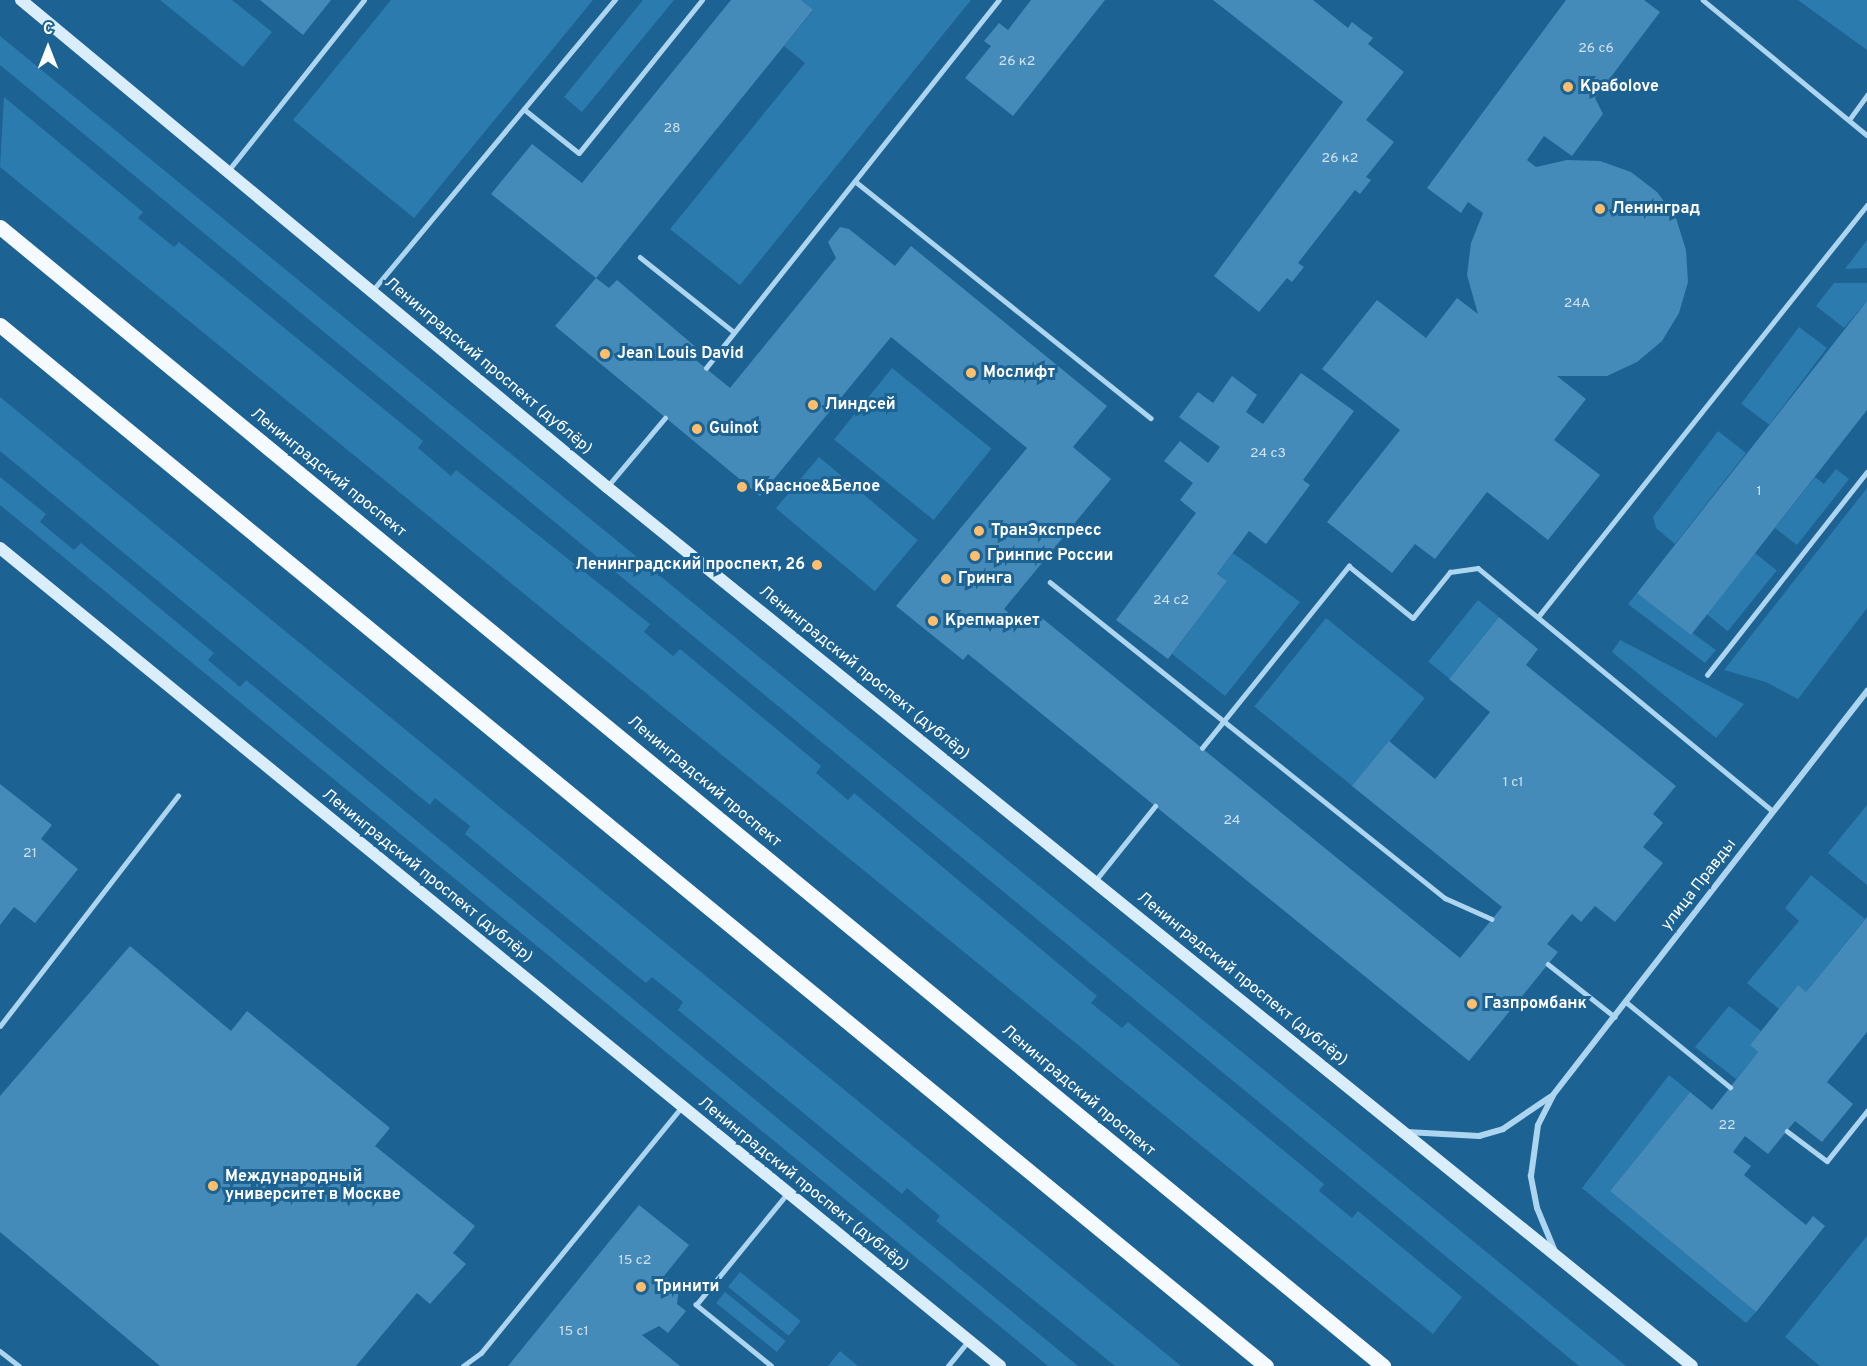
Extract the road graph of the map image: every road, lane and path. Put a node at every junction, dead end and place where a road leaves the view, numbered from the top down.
1 (21, 0) edge
2 (364, 0) edge
3 (615, 0) edge
4 (702, 0) edge
5 (999, 0) edge
6 (1703, 0) edge
7 (1867, 95) edge
8 (524, 109) junction
9 (1849, 120) junction
10 (1867, 135) edge
11 (228, 171) junction
12 (855, 181) junction
13 (1867, 205) edge
14 (0, 227) edge
15 (640, 257) dead end
16 (373, 290) junction
17 (0, 325) edge
18 (734, 332) junction
19 (706, 368) dead end
20 (665, 418) dead end
21 (1151, 418) dead end
22 (1867, 472) edge
23 (607, 487) junction
24 (0, 548) edge
25 (1050, 582) dead end
26 (1538, 617) junction
27 (1707, 675) dead end
28 (1867, 691) edge
29 (1224, 721) junction
30 (1202, 748) dead end
31 (178, 796) dead end
32 (1155, 806) dead end
33 (1773, 811) junction
34 (1095, 881) junction
35 (1492, 919) dead end
36 (1548, 964) dead end
37 (1625, 1001) junction
38 (1615, 1017) junction
39 (0, 1026) edge
40 (1730, 1087) dead end
41 (1553, 1095) junction
42 (682, 1107) junction
43 (1867, 1111) edge
44 (1401, 1131) junction
45 (1787, 1131) dead end
46 (788, 1192) junction
47 (1559, 1258) junction
48 (969, 1341) junction
49 (0, 1351) edge
50 (19, 1366) edge
51 (463, 1366) edge
52 (771, 1366) edge
53 (948, 1366) edge
54 (1000, 1366) edge
55 (1266, 1366) edge
56 (1383, 1366) edge
57 (1692, 1366) edge

1 - 11 main road, Ленинградский проспект (дублёр)
2 - 11 lane
3 - 8 lane
4 - 8 lane
5 - 12 lane
6 - 9 lane
7 - 9 lane
8 - 16 lane
9 - 10 lane
11 - 16 main road, Ленинградский проспект (дублёр)
12 - 18 lane
12 - 21 lane
13 - 26 lane
14 - 56 main road, Ленинградский проспект
15 - 18 lane
16 - 23 main road, Ленинградский проспект (дублёр)
17 - 55 main road
18 - 19 lane
20 - 23 lane
22 - 27 lane
23 - 34 main road, Ленинградский проспект (дублёр)
24 - 42 main road, Ленинградский проспект (дублёр)
25 - 29 lane
26 - 29 lane
26 - 33 lane
28 - 33 street, улица Правды
29 - 30 lane
29 - 35 lane
31 - 39 lane
32 - 34 lane
33 - 37 street, улица Правды
34 - 44 main road, Ленинградский проспект (дублёр)
36 - 38 lane
37 - 38 street, улица Правды
37 - 40 lane
38 - 41 street, улица Правды
41 - 44 street, улица Правды
41 - 47 street, улица Правды
42 - 46 main road, Ленинградский проспект (дублёр)
42 - 51 lane
43 - 45 lane
44 - 47 main road, Ленинградский проспект (дублёр)
46 - 48 main road, Ленинградский проспект (дублёр)
46 - 52 lane
47 - 57 main road, Ленинградский проспект (дублёр)
48 - 53 lane
48 - 54 main road, Ленинградский проспект (дублёр)
49 - 50 lane

